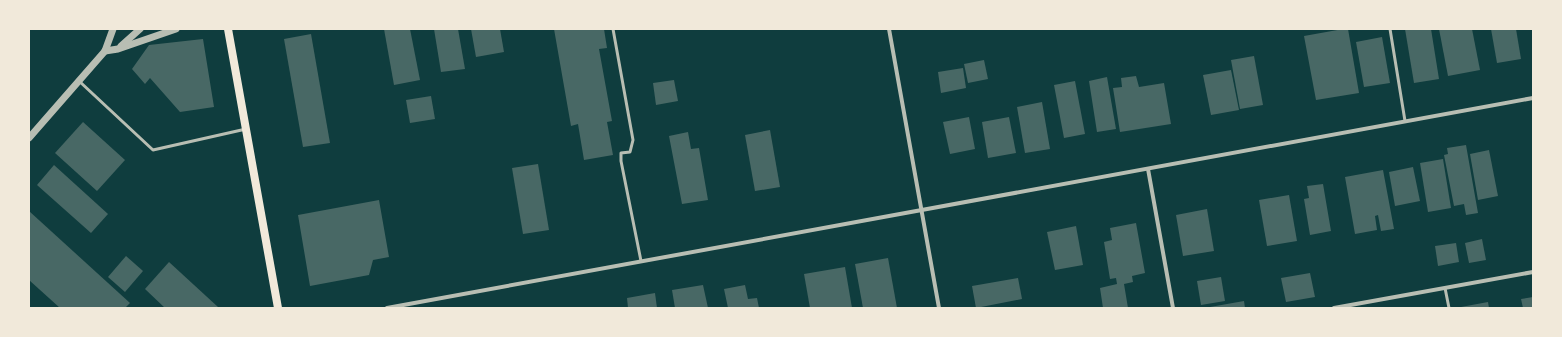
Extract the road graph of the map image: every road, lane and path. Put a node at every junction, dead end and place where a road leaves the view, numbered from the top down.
1 (113, 29) edge
2 (140, 29) edge
3 (176, 29) edge
4 (228, 29) edge
5 (613, 29) edge
6 (889, 29) edge
7 (1390, 29) edge
8 (118, 49) junction
9 (105, 52) junction
10 (80, 81) junction
11 (1533, 98) edge
12 (1405, 122) junction
13 (246, 129) junction
14 (29, 138) edge
15 (1148, 169) junction
16 (921, 210) junction
17 (642, 261) junction
18 (1533, 272) edge
19 (1445, 288) junction
20 (278, 308) edge
21 (387, 308) edge
22 (939, 308) edge
23 (1174, 308) edge
24 (1334, 308) edge
25 (1449, 308) edge

1 - 9 street
2 - 8 street
3 - 8 street
4 - 13 main road
5 - 17 lane
6 - 16 street
7 - 12 lane
8 - 9 street
9 - 10 street
10 - 13 lane
10 - 14 street
11 - 12 street
12 - 15 street
13 - 20 main road
15 - 16 street
15 - 23 street
16 - 17 street
16 - 22 street
17 - 21 street
18 - 19 street
19 - 24 street
19 - 25 lane

